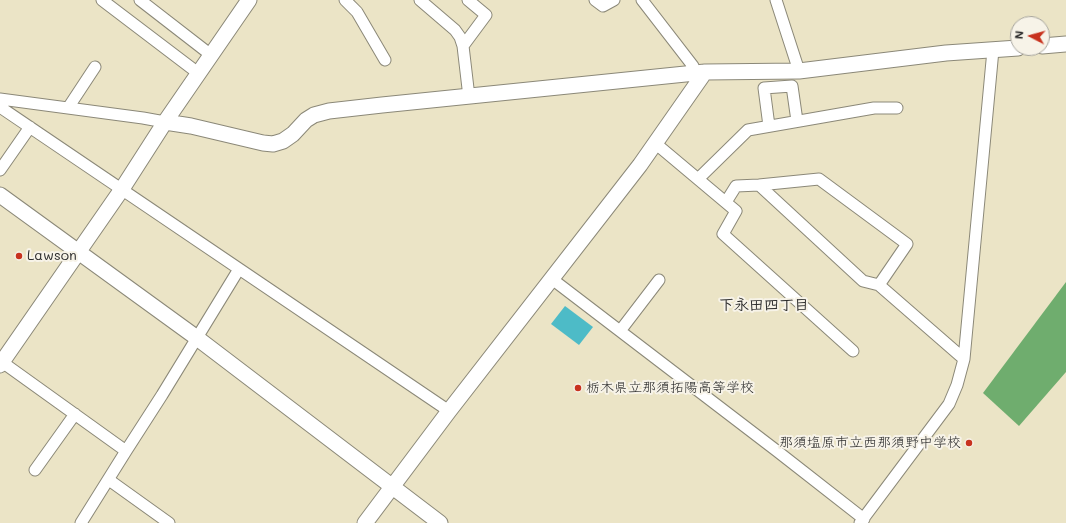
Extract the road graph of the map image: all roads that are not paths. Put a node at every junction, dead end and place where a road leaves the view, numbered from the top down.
1 (102, 0) edge
2 (249, 0) edge
3 (346, 0) edge
4 (468, 0) edge
5 (594, 0) edge
6 (614, 0) edge
7 (642, 0) edge
8 (776, 0) edge
9 (144, 1) edge
10 (427, 2) edge
11 (1066, 44) edge
12 (1050, 45) edge
13 (462, 46) junction
14 (1010, 49) edge
15 (993, 50) junction
16 (211, 55) junction
17 (385, 60) dead end
18 (95, 67) dead end
19 (799, 71) junction
20 (705, 72) junction
21 (198, 73) junction
22 (688, 74) junction
23 (469, 97) junction
24 (0, 99) edge
25 (0, 108) edge
26 (68, 108) junction
27 (897, 108) dead end
28 (797, 121) junction
29 (165, 122) junction
30 (769, 126) junction
31 (30, 127) junction
32 (655, 143) junction
33 (0, 170) edge
34 (698, 179) junction
35 (759, 185) junction
36 (122, 189) junction
37 (0, 195) edge
38 (726, 202) junction
39 (77, 252) junction
40 (239, 269) junction
41 (552, 279) junction
42 (659, 280) dead end
43 (879, 286) junction
44 (620, 331) junction
45 (197, 338) junction
46 (853, 351) dead end
47 (964, 359) junction
48 (1, 364) edge
49 (450, 411) junction
50 (75, 414) junction
51 (126, 451) junction
52 (35, 470) dead end
53 (109, 480) junction
54 (392, 487) junction
55 (862, 521) edge
56 (82, 523) edge
57 (169, 523) edge
58 (365, 523) edge
59 (440, 523) edge

1 - 21 street
2 - 16 street
3 - 17 street
4 - 13 street
5 - 6 street
7 - 22 street
8 - 19 street
9 - 16 street
10 - 13 street
11 - 12 street
13 - 23 street
14 - 15 street
15 - 19 street
15 - 47 street
16 - 21 street
18 - 26 street
19 - 20 street
20 - 22 street
20 - 32 street
21 - 29 street
22 - 23 street
23 - 29 street
24 - 26 street
25 - 31 street
26 - 29 street
27 - 28 street
28 - 30 street
28 - 30 street
29 - 36 street
30 - 34 street
31 - 33 street
31 - 36 street
32 - 34 street
32 - 41 street
34 - 38 street
35 - 38 street
35 - 43 street
35 - 43 street
36 - 39 street
36 - 40 street
37 - 39 street
38 - 46 street
39 - 45 street
39 - 48 street
40 - 45 street
40 - 49 street
41 - 44 street
41 - 49 street
42 - 44 street
43 - 47 street
44 - 55 street
45 - 51 street
45 - 54 street
47 - 55 street
48 - 50 street
49 - 54 street
50 - 51 street
50 - 52 street
51 - 53 street
53 - 56 street
53 - 57 street
54 - 58 street
54 - 59 street

